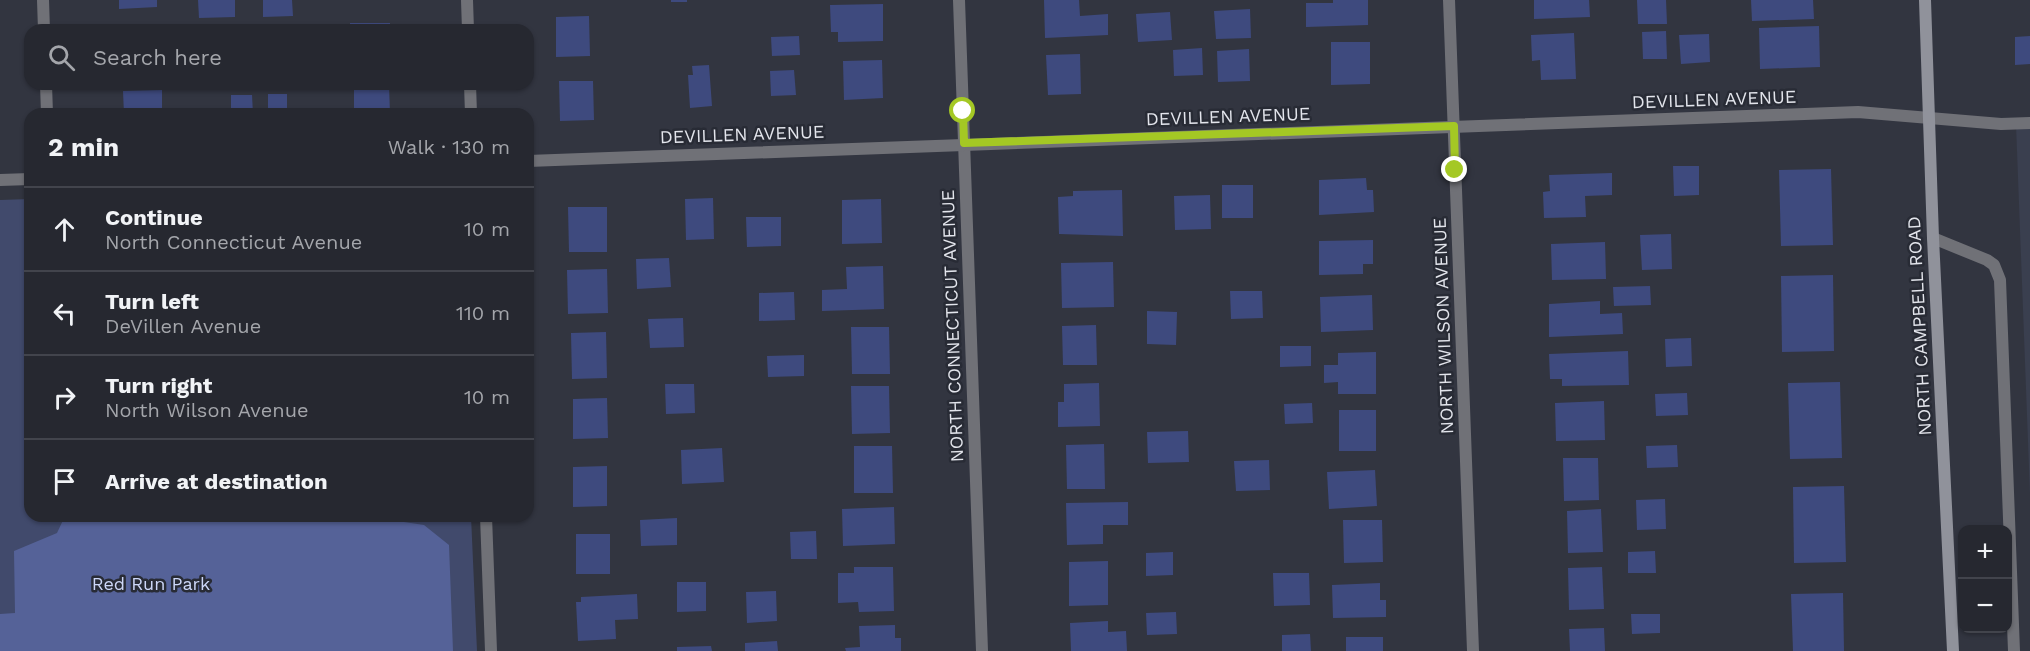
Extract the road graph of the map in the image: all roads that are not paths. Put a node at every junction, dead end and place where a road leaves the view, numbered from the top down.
1 (43, 0) edge
2 (467, 0) edge
3 (959, 0) edge
4 (1449, 0) edge
5 (1925, 0) edge
6 (44, 24) edge
7 (468, 24) edge
8 (46, 90) edge
9 (470, 90) edge
10 (47, 108) edge
11 (471, 108) edge
12 (1930, 116) junction
13 (2030, 123) edge
14 (1454, 126) junction
15 (964, 143) junction
16 (534, 161) edge
17 (24, 179) edge
18 (0, 180) edge
19 (1933, 238) junction
20 (486, 522) edge
21 (491, 651) edge
22 (982, 651) edge
23 (1473, 651) edge
24 (1953, 651) edge
25 (2014, 651) edge

1 - 6 street
2 - 7 street
3 - 15 street, NORTH CONNECTICUT AVENUE
4 - 14 street, NORTH WILSON AVENUE
5 - 12 street, NORTH CAMPBELL ROAD
8 - 10 street
9 - 11 street
12 - 13 street, DEVILLEN AVENUE
12 - 14 street, DEVILLEN AVENUE
12 - 19 street, NORTH CAMPBELL ROAD
14 - 15 street, DEVILLEN AVENUE
14 - 23 street, NORTH WILSON AVENUE
15 - 16 street, DEVILLEN AVENUE
15 - 22 street, NORTH CONNECTICUT AVENUE
17 - 18 street
19 - 24 street, NORTH CAMPBELL ROAD
19 - 25 street
20 - 21 street

